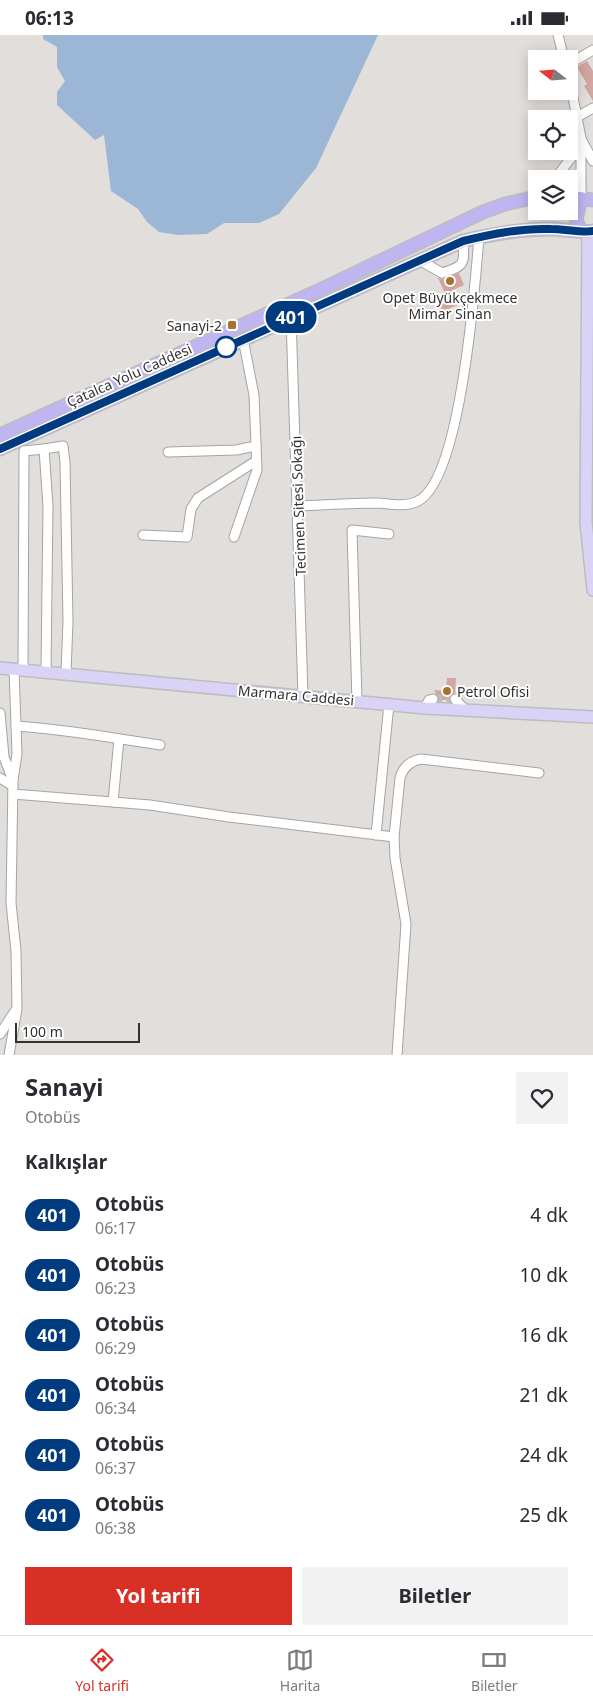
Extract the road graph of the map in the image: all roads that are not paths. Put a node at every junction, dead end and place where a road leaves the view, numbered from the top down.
1 (558, 35) edge
2 (562, 50) edge
3 (593, 50) edge
4 (578, 59) edge
5 (593, 108) edge
6 (578, 116) edge
7 (578, 126) edge
8 (580, 143) junction
9 (593, 161) edge
10 (561, 170) edge
11 (581, 198) edge
12 (528, 199) edge
13 (587, 231) edge
14 (479, 237) junction
15 (463, 241) junction
16 (419, 259) junction
17 (291, 317) junction
18 (243, 339) junction
19 (0, 435) edge
20 (256, 446) junction
21 (0, 449) edge
22 (44, 449) junction
23 (168, 452) dead end
24 (256, 461) junction
25 (298, 506) junction
26 (389, 534) dead end
27 (143, 535) dead end
28 (234, 537) dead end
29 (593, 590) edge
30 (0, 668) edge
31 (19, 669) junction
32 (46, 671) junction
33 (66, 673) junction
34 (303, 696) junction
35 (455, 699) dead end
36 (357, 701) junction
37 (389, 704) junction
38 (466, 711) junction
39 (0, 713) edge
40 (593, 717) edge
41 (16, 727) junction
42 (119, 739) junction
43 (160, 745) dead end
44 (539, 773) dead end
45 (0, 779) edge
46 (13, 787) junction
47 (112, 802) junction
48 (376, 835) junction
49 (394, 837) junction
50 (17, 1009) junction
51 (0, 1034) edge
52 (9, 1055) edge
53 (397, 1055) edge

1 - 2 street
3 - 4 street
5 - 6 street
7 - 8 street
8 - 9 street
8 - 10 street
8 - 11 street
11 - 13 highway
12 - 19 highway, Çatalca Yolu Caddesi
13 - 14 highway, Çatalca Yolu Caddesi
13 - 29 main road
14 - 15 highway, Çatalca Yolu Caddesi
14 - 25 street
15 - 16 highway, Çatalca Yolu Caddesi
15 - 16 street
16 - 17 highway, Çatalca Yolu Caddesi
17 - 18 highway, Çatalca Yolu Caddesi
17 - 25 street, Tecimen Sitesi Sokağı
18 - 20 street
18 - 21 highway, Çatalca Yolu Caddesi
20 - 23 street
20 - 24 street
22 - 31 street
22 - 32 street
22 - 33 street
24 - 27 street
24 - 28 street
25 - 34 street, Tecimen Sitesi Sokağı
26 - 36 street
30 - 31 main road, Marmara Caddesi
31 - 32 main road, Marmara Caddesi
31 - 41 street
32 - 33 main road, Marmara Caddesi
33 - 34 main road, Marmara Caddesi
34 - 36 main road, Marmara Caddesi
35 - 38 street
36 - 37 main road, Marmara Caddesi
37 - 38 main road, Marmara Caddesi
37 - 48 street
38 - 40 main road, Marmara Caddesi
39 - 46 street
41 - 42 street
41 - 46 street
42 - 43 street
42 - 47 street
44 - 49 street
45 - 46 street
46 - 47 street
46 - 50 street
47 - 48 street
48 - 49 street
49 - 53 street
50 - 51 street
50 - 52 street

